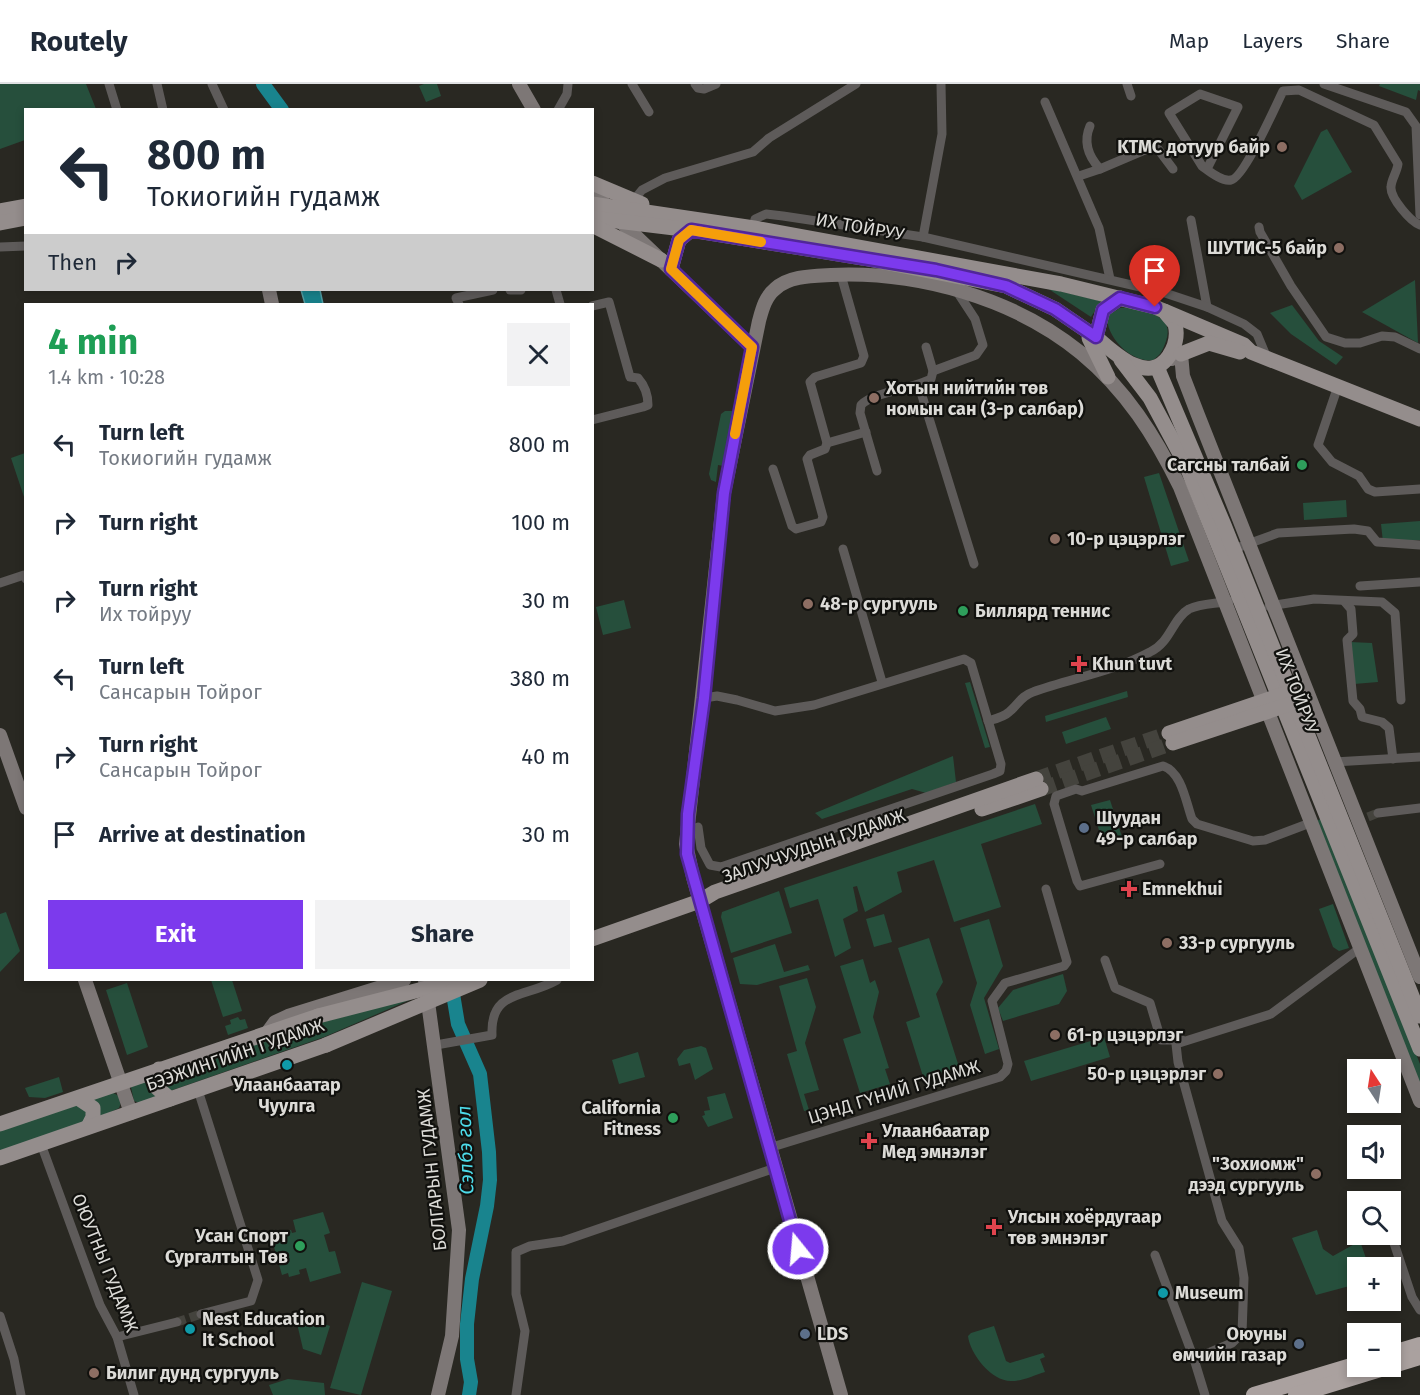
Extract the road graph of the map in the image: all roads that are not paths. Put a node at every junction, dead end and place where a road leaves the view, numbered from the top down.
1 (109, 84) edge
2 (157, 84) edge
3 (212, 84) edge
4 (519, 84) edge
5 (568, 84) edge
6 (632, 84) edge
7 (695, 84) edge
8 (716, 84) edge
9 (856, 84) edge
10 (941, 84) edge
11 (1126, 84) edge
12 (1324, 84) edge
13 (1131, 96) dead end
14 (1045, 102) dead end
15 (116, 108) edge
16 (163, 108) edge
17 (223, 108) edge
18 (533, 108) edge
19 (559, 108) edge
20 (649, 112) dead end
21 (1090, 126) dead end
22 (1100, 169) junction
23 (1173, 169) dead end
24 (1207, 170) junction
25 (1078, 176) junction
26 (594, 184) edge
27 (633, 201) junction
28 (600, 205) edge
29 (24, 206) edge
30 (0, 211) edge
31 (1420, 215) edge
32 (24, 218) edge
33 (594, 218) edge
34 (1191, 220) dead end
35 (621, 222) junction
36 (0, 223) edge
37 (686, 224) junction
38 (1420, 225) edge
39 (594, 226) edge
40 (1259, 227) dead end
41 (754, 228) junction
42 (923, 237) junction
43 (24, 246) edge
44 (0, 247) edge
45 (1036, 262) junction
46 (666, 265) junction
47 (841, 275) junction
48 (1034, 279) junction
49 (1110, 279) junction
50 (956, 290) junction
51 (488, 291) edge
52 (1120, 298) junction
53 (458, 303) edge
54 (594, 306) edge
55 (1208, 307) junction
56 (1164, 310) junction
57 (1083, 327) junction
58 (1096, 337) junction
59 (752, 347) junction
60 (926, 347) dead end
61 (1420, 349) edge
62 (1251, 352) junction
63 (1181, 354) junction
64 (1120, 358) junction
65 (1267, 358) junction
66 (1160, 365) junction
67 (933, 370) junction
68 (1108, 377) junction
69 (919, 386) junction
70 (1338, 386) junction
71 (594, 419) edge
72 (1420, 419) edge
73 (866, 432) junction
74 (827, 443) junction
75 (773, 469) dead end
76 (877, 471) dead end
77 (1420, 489) edge
78 (1249, 543) junction
79 (1420, 545) edge
80 (843, 549) dead end
81 (1234, 549) junction
82 (974, 564) dead end
83 (24, 575) edge
84 (1420, 582) edge
85 (0, 583) edge
86 (1360, 586) dead end
87 (1233, 601) junction
88 (1345, 602) junction
89 (1266, 608) junction
90 (882, 682) junction
91 (704, 698) junction
92 (1286, 700) junction
93 (1401, 700) dead end
94 (1264, 707) junction
95 (988, 721) junction
96 (0, 735) edge
97 (1171, 738) tunnel mouth
98 (1420, 757) edge
99 (1393, 759) junction
100 (1334, 762) junction
101 (1038, 784) tunnel mouth
102 (24, 802) edge
103 (1420, 808) edge
104 (1378, 813) tunnel mouth
105 (1310, 823) junction
106 (687, 832) junction
107 (1160, 864) dead end
108 (1046, 889) dead end
109 (700, 901) junction
110 (594, 938) edge
111 (1360, 948) junction
112 (1105, 960) dead end
113 (1420, 977) edge
114 (85, 981) edge
115 (401, 981) edge
116 (425, 981) edge
117 (454, 981) edge
118 (478, 981) edge
119 (554, 981) edge
120 (1420, 1016) edge
121 (267, 1032) junction
122 (1182, 1040) junction
123 (441, 1044) junction
124 (1420, 1049) edge
125 (159, 1069) junction
126 (120, 1083) junction
127 (198, 1090) junction
128 (78, 1098) junction
129 (170, 1099) junction
130 (1420, 1101) edge
131 (131, 1113) junction
132 (0, 1124) edge
133 (88, 1127) junction
134 (41, 1144) junction
135 (769, 1148) junction
136 (0, 1158) edge
137 (775, 1168) junction
138 (1395, 1245) edge
139 (1155, 1255) dead end
140 (1420, 1310) edge
141 (201, 1314) tunnel mouth
142 (0, 1316) edge
143 (177, 1322) tunnel mouth
144 (117, 1337) junction
145 (1420, 1345) edge
146 (1401, 1351) edge
147 (1420, 1357) edge
148 (1194, 1359) junction
149 (1401, 1363) edge
150 (1347, 1367) edge
151 (1354, 1377) edge
152 (21, 1395) edge
153 (134, 1395) edge
154 (438, 1395) edge
155 (516, 1395) edge
156 (841, 1395) edge
157 (1206, 1395) edge
158 (1254, 1395) edge
159 (1296, 1395) edge

1 - 15 street
2 - 16 street
3 - 17 street
4 - 18 street
5 - 19 street
6 - 20 street
7 - 8 street
9 - 27 street
10 - 42 street
11 - 13 street
12 - 31 street
14 - 25 street
21 - 22 street
22 - 23 street
22 - 25 street
24 - 24 street
24 - 38 street
25 - 49 street
26 - 27 main road
27 - 37 main road
28 - 35 street
28 - 37 main road, ИХ ТОЙРУУ
29 - 30 main road
32 - 36 main road
33 - 35 main road, ИХ ТОЙРУУ
34 - 55 street
35 - 37 main road, ИХ ТОЙРУУ
35 - 46 street
37 - 41 main road, ИХ ТОЙРУУ
37 - 46 main road
37 - 57 main road, ИХ ТОЙРУУ
39 - 46 main road
40 - 61 street
41 - 42 street
41 - 48 main road, ИХ ТОЙРУУ
42 - 45 street
43 - 44 street
45 - 48 street
45 - 49 street
46 - 59 street
47 - 50 street
47 - 59 street
47 - 74 street
48 - 52 main road, ИХ ТОЙРУУ
49 - 55 street
50 - 67 street
50 - 68 street
51 - 53 street
52 - 56 main road
52 - 58 main road
54 - 71 street
55 - 65 street
56 - 62 main road
56 - 66 main road
57 - 58 main road, ИХ ТОЙРУУ
57 - 68 main road
58 - 64 main road
59 - 91 street
60 - 67 street
62 - 63 main road
62 - 65 main road
63 - 66 street
63 - 78 street
64 - 66 main road
64 - 87 main road, ИХ ТОЙРУУ
65 - 70 main road
66 - 81 main road, ИХ ТОЙРУУ
67 - 69 street
68 - 87 street
69 - 73 street
69 - 82 street
70 - 72 main road
70 - 77 street
73 - 74 street
73 - 76 street
74 - 75 street
78 - 79 street
78 - 81 street
78 - 89 street
80 - 90 street
81 - 89 main road, ИХ ТОЙРУУ
83 - 85 street
84 - 86 street
87 - 92 main road, ИХ ТОЙРУУ
87 - 94 street
87 - 95 street
88 - 89 street
88 - 93 street
88 - 99 street
89 - 92 main road, ИХ ТОЙРУУ
89 - 100 street
90 - 91 street
90 - 95 street
91 - 106 street
92 - 94 main road
92 - 120 main road, ИХ ТОЙРУУ
92 - 124 main road, ИХ ТОЙРУУ
94 - 97 main road
94 - 105 street
95 - 106 street
96 - 102 street
98 - 99 street
99 - 100 street
100 - 113 street
101 - 109 main road, ЗАЛУУЧУУДЫН ГУДАМЖ
103 - 104 street
105 - 107 street
105 - 111 street
106 - 109 street
108 - 135 street, ЦЭНД ГҮНИЙ ГУДАМЖ
109 - 110 main road
109 - 135 street
111 - 122 street
111 - 130 street
112 - 122 street
114 - 126 street
115 - 121 street
116 - 123 street, БОЛГАРЫН ГУДАМЖ
117 - 121 main road, БЭЭЖИНГИЙН ГУДАМЖ, bridge
118 - 127 main road, БЭЭЖИНГИЙН ГУДАМЖ, bridge
119 - 123 street
121 - 125 main road, БЭЭЖИНГИЙН ГУДАМЖ
122 - 148 street
123 - 154 street, БОЛГАРЫН ГУДАМЖ
125 - 126 main road, БЭЭЖИНГИЙН ГУДАМЖ
125 - 129 main road
126 - 128 main road, БЭЭЖИНГИЙН ГУДАМЖ
126 - 131 street
127 - 129 main road, БЭЭЖИНГИЙН ГУДАМЖ
127 - 141 street
128 - 132 main road, БЭЭЖИНГИЙН ГУДАМЖ
128 - 133 main road
129 - 131 main road, БЭЭЖИНГИЙН ГУДАМЖ
131 - 133 main road, БЭЭЖИНГИЙН ГУДАМЖ
133 - 134 main road, БЭЭЖИНГИЙН ГУДАМЖ
134 - 136 main road, БЭЭЖИНГИЙН ГУДАМЖ
134 - 144 street, ОЮУТНЫ ГУДАМЖ
135 - 137 street
137 - 155 street
137 - 156 street
138 - 140 street
139 - 148 street
142 - 152 street
143 - 144 street
144 - 153 street, ОЮУТНЫ ГУДАМЖ
145 - 146 highway
147 - 149 highway
148 - 157 street
150 - 158 highway
151 - 159 highway

